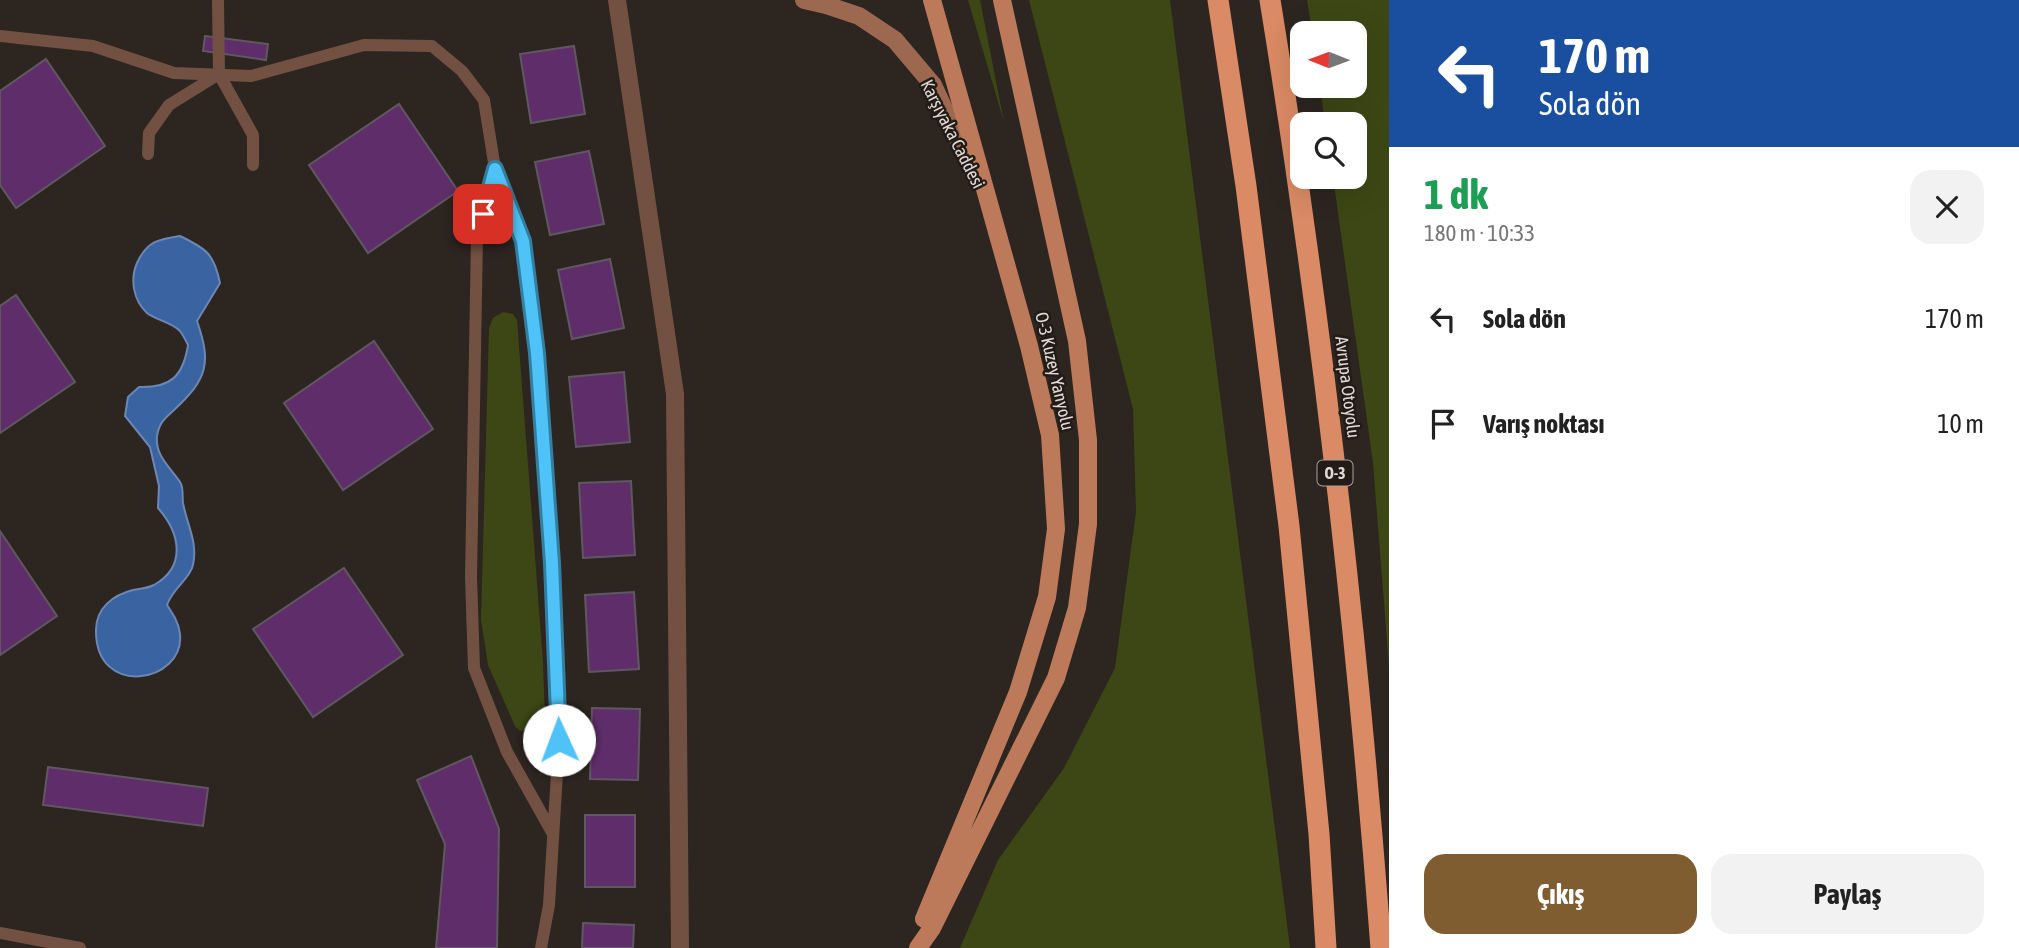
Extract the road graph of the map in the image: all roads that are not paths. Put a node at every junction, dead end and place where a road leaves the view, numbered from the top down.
1 (218, 0) edge
2 (617, 0) edge
3 (804, 0) edge
4 (932, 0) edge
5 (1002, 0) edge
6 (1218, 0) edge
7 (1270, 0) edge
8 (0, 36) edge
9 (219, 74) junction
10 (148, 154) dead end
11 (253, 165) dead end
12 (495, 169) junction
13 (991, 211) junction
14 (553, 834) junction
15 (0, 933) edge
16 (80, 948) edge
17 (541, 948) edge
18 (680, 948) edge
19 (912, 948) edge
20 (918, 948) edge
21 (1326, 948) edge
22 (1381, 948) edge

1 - 9 lane
2 - 18 street
3 - 13 main road, Karşıyaka Caddesi
4 - 13 main road, O-3 Kuzey Yanyolu
5 - 20 main road
6 - 21 highway
7 - 22 highway, Avrupa Otoyolu / O-3
8 - 9 lane
9 - 10 lane
9 - 11 lane
9 - 12 lane
12 - 14 lane
12 - 14 lane
13 - 19 main road, O-3 Kuzey Yanyolu
14 - 17 lane
15 - 16 lane

